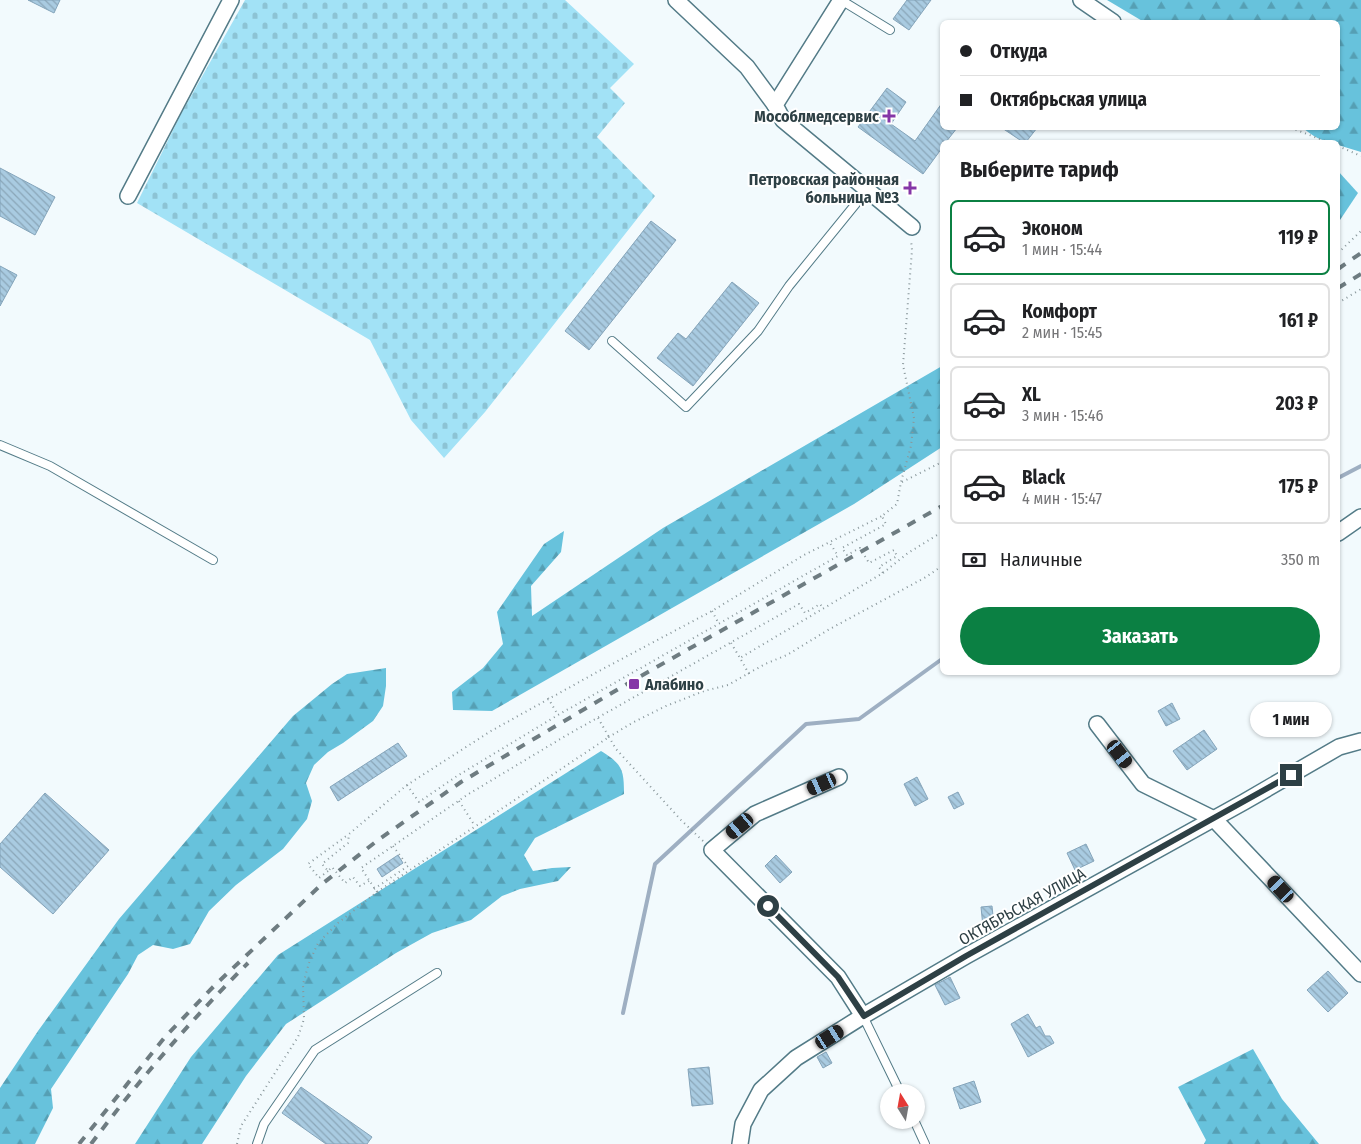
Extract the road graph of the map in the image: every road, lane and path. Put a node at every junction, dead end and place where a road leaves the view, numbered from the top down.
1 (231, 0) edge
2 (676, 0) edge
3 (841, 0) edge
4 (1081, 0) edge
5 (1110, 20) edge
6 (890, 30) dead end
7 (775, 105) junction
8 (1296, 130) edge
9 (1323, 140) edge
10 (1340, 147) edge
11 (1361, 156) edge
12 (867, 190) junction
13 (128, 196) dead end
14 (912, 227) joint
15 (1361, 231) edge
16 (1340, 251) edge
17 (1361, 289) edge
18 (1340, 302) edge
19 (612, 342) dead end
20 (0, 445) edge
21 (940, 463) edge
22 (901, 482) junction
23 (882, 516) junction
24 (1361, 517) edge
25 (1340, 532) edge
26 (940, 533) edge
27 (830, 543) junction
28 (213, 560) dead end
29 (940, 567) edge
30 (883, 573) junction
31 (823, 608) junction
32 (712, 611) junction
33 (719, 624) junction
34 (731, 643) junction
35 (740, 658) junction
36 (749, 674) junction
37 (548, 698) junction
38 (558, 715) junction
39 (598, 718) junction
40 (1097, 724) dead end
41 (608, 737) junction
42 (1361, 741) edge
43 (839, 777) dead end
44 (408, 785) junction
45 (459, 801) junction
46 (1214, 819) junction
47 (475, 826) junction
48 (349, 834) junction
49 (700, 838) dead end
50 (393, 846) junction
51 (328, 871) junction
52 (369, 881) junction
53 (374, 889) junction
54 (377, 892) junction
55 (437, 973) dead end
56 (1361, 974) edge
57 (864, 1016) junction
58 (896, 1084) edge
59 (918, 1129) edge
60 (237, 1144) edge
61 (257, 1144) edge
62 (740, 1144) edge
63 (925, 1144) edge

1 - 13 street
2 - 7 street
3 - 6 lane
3 - 7 street
4 - 5 street
7 - 12 street
8 - 9 path
10 - 11 path
12 - 14 street
12 - 19 lane
14 - 22 path
15 - 16 path
17 - 18 path
20 - 28 lane
21 - 22 path
22 - 23 path
23 - 27 path
23 - 30 path
24 - 25 street
26 - 30 path
27 - 32 path
27 - 33 path
29 - 36 path
30 - 31 path
31 - 34 path
31 - 35 path
32 - 33 path
32 - 37 path
33 - 38 path
34 - 35 path
34 - 39 path
35 - 36 path
36 - 41 path
37 - 38 path
37 - 44 path
38 - 44 path
39 - 41 path
39 - 45 path
40 - 46 street
41 - 47 path
41 - 49 path
42 - 46 street, ОКТЯБРЬСКАЯ УЛИЦА
43 - 57 street
44 - 48 path
45 - 47 path
45 - 50 path
46 - 56 street
46 - 57 street, ОКТЯБРЬСКАЯ УЛИЦА
47 - 54 path
48 - 51 path
48 - 51 path
50 - 52 path
50 - 53 path
51 - 52 path
52 - 53 path
53 - 54 path
54 - 60 path
55 - 61 lane
57 - 58 lane
57 - 62 street, ОКТЯБРЬСКАЯ УЛИЦА
59 - 63 lane

